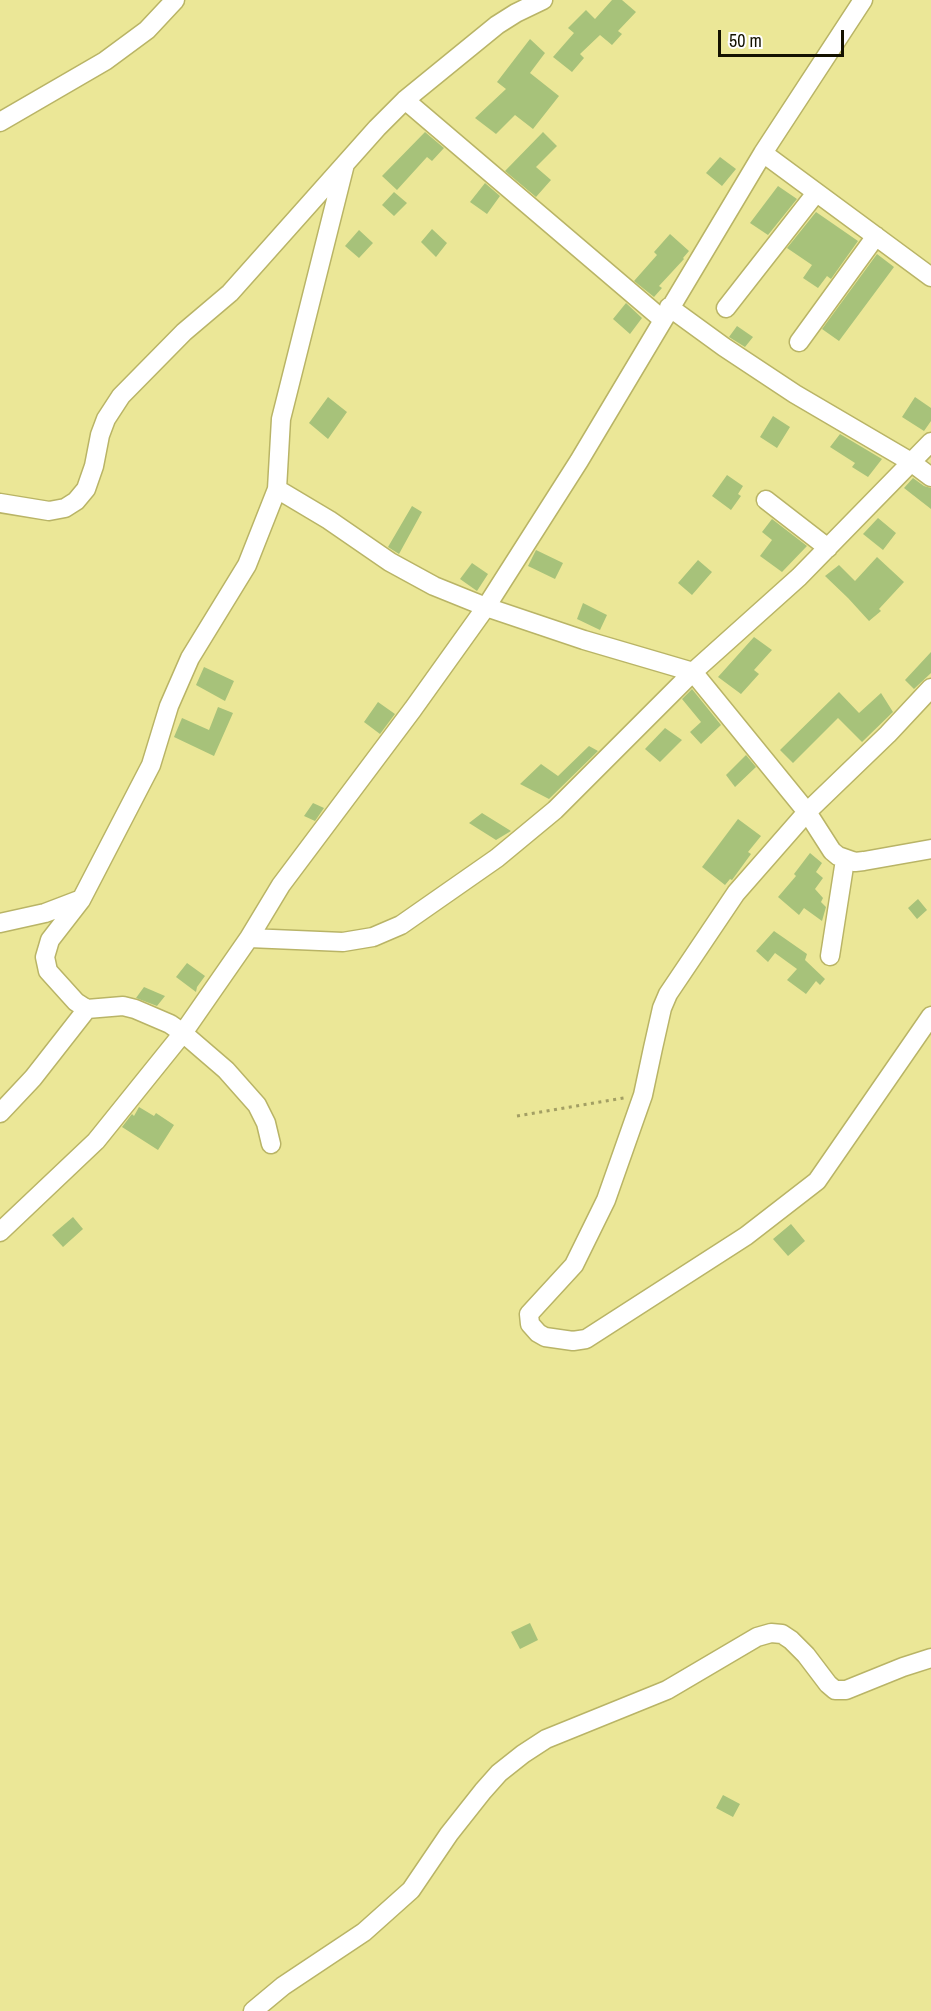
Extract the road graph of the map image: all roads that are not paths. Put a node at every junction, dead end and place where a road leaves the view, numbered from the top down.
1 (175, 0) edge
2 (543, 0) edge
3 (863, 0) edge
4 (405, 100) junction
5 (0, 122) edge
6 (763, 153) junction
7 (345, 164) junction
8 (816, 193) junction
9 (876, 236) junction
10 (931, 277) edge
11 (726, 308) dead end
12 (666, 313) junction
13 (799, 342) dead end
14 (931, 442) edge
15 (911, 462) junction
16 (931, 477) edge
17 (277, 489) junction
18 (766, 500) dead end
19 (0, 503) edge
20 (828, 548) junction
21 (486, 607) junction
22 (693, 672) junction
23 (931, 688) edge
24 (807, 812) junction
25 (931, 849) edge
26 (845, 860) junction
27 (81, 900) junction
28 (0, 923) edge
29 (249, 938) junction
30 (830, 956) dead end
31 (87, 1009) junction
32 (931, 1016) edge
33 (183, 1033) junction
34 (0, 1113) edge
35 (271, 1144) dead end
36 (0, 1232) edge
37 (931, 1658) edge
38 (253, 2011) edge

1 - 5 street
2 - 4 street
3 - 6 street
4 - 7 street
4 - 12 street
6 - 8 street
6 - 12 street
7 - 17 street
7 - 19 street
8 - 9 street
8 - 11 street
9 - 10 street
9 - 13 street
12 - 15 street
12 - 21 street
14 - 15 street
15 - 16 street
15 - 20 street
17 - 21 street
17 - 27 street
18 - 20 street
20 - 22 street
21 - 22 street
21 - 29 street
22 - 24 street
22 - 29 street
23 - 24 street
24 - 26 street
24 - 32 street
25 - 26 street
26 - 30 street
27 - 28 street
27 - 31 street
29 - 33 street
31 - 33 street
31 - 34 street
33 - 35 street
33 - 36 street
37 - 38 street

